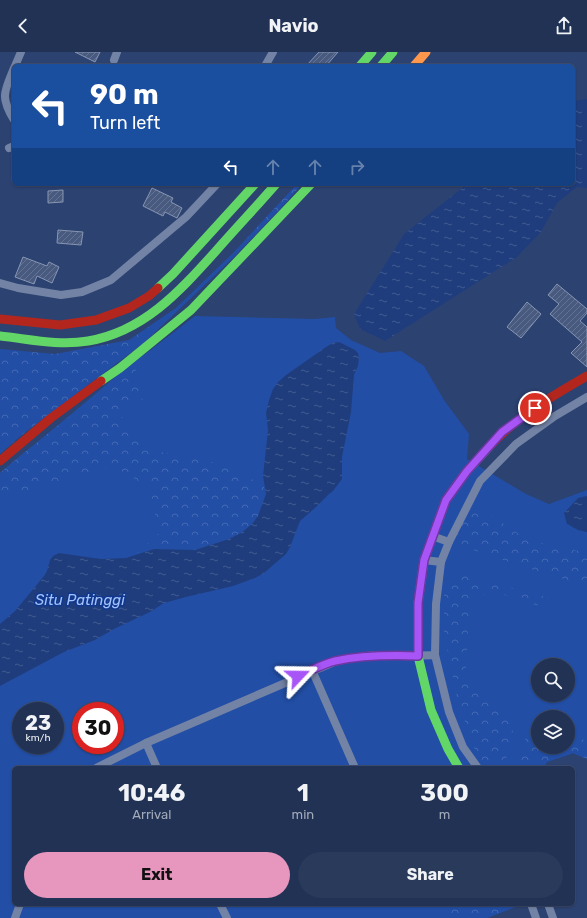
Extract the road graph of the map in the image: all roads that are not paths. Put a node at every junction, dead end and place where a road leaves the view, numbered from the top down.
1 (21, 52) edge
2 (264, 52) edge
3 (272, 52) edge
4 (372, 52) edge
5 (393, 52) edge
6 (426, 52) edge
7 (15, 64) edge
8 (266, 64) edge
9 (362, 64) edge
10 (383, 64) edge
11 (416, 64) edge
12 (12, 72) edge
13 (12, 117) edge
14 (215, 186) edge
15 (253, 186) edge
16 (274, 186) edge
17 (309, 186) edge
18 (0, 283) edge
19 (0, 319) edge
20 (0, 336) edge
21 (587, 376) edge
22 (587, 397) edge
23 (0, 461) edge
24 (432, 536) junction
25 (449, 542) junction
26 (424, 560) junction
27 (441, 562) junction
28 (435, 655) junction
29 (418, 656) junction
30 (312, 670) junction
31 (146, 743) junction
32 (100, 766) edge
33 (156, 766) edge
34 (354, 766) edge
35 (458, 766) edge
36 (477, 766) edge
37 (19, 906) edge
38 (221, 906) edge
39 (532, 906) edge
40 (549, 906) edge
41 (15, 918) edge
42 (227, 918) edge
43 (536, 918) edge
44 (553, 918) edge

1 - 7 street
2 - 3 street
3 - 8 street
4 - 9 main road
5 - 10 main road
6 - 11 main road
12 - 13 street
14 - 18 street
15 - 19 main road
16 - 20 main road
17 - 23 main road
21 - 24 main road
22 - 25 street
24 - 25 street
24 - 26 main road
25 - 27 street
26 - 27 street
26 - 29 main road
27 - 28 street
28 - 29 street
28 - 36 street
29 - 30 street
29 - 35 main road
30 - 31 street
30 - 34 street
31 - 32 street
31 - 33 street
37 - 41 street
38 - 42 street
39 - 43 street
40 - 44 street

